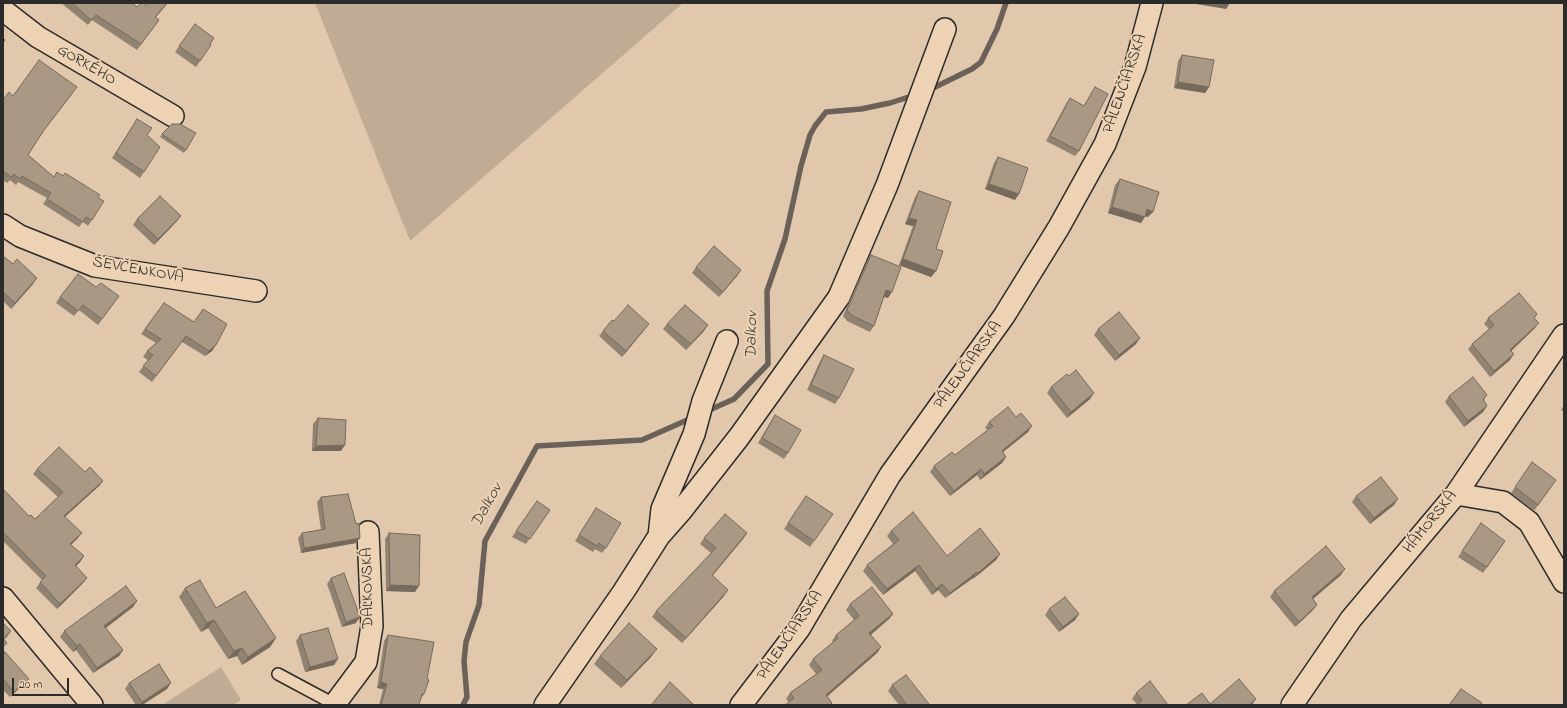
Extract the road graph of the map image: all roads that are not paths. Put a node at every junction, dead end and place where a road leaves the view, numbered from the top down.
1 (1152, 3) edge
2 (3, 10) edge
3 (945, 30) dead end
4 (173, 116) dead end
5 (3, 225) edge
6 (256, 291) dead end
7 (1564, 335) edge
8 (727, 342) dead end
9 (1456, 494) junction
10 (368, 532) dead end
11 (659, 536) junction
12 (1564, 582) edge
13 (3, 598) edge
14 (278, 674) dead end
15 (92, 705) edge
16 (334, 705) edge
17 (545, 705) edge
18 (741, 705) edge
19 (1292, 705) edge

1 - 18 street, PÁLENČIARSKA
2 - 4 street, GORKÉHO
3 - 11 street
5 - 6 street, ŠEVČENKOVA
7 - 9 street, HÁMORSKÁ
8 - 11 street
9 - 12 street
9 - 19 street, HÁMORSKÁ
10 - 16 street, DAĽKOVSKÁ
11 - 17 street
13 - 15 street
14 - 16 lane

